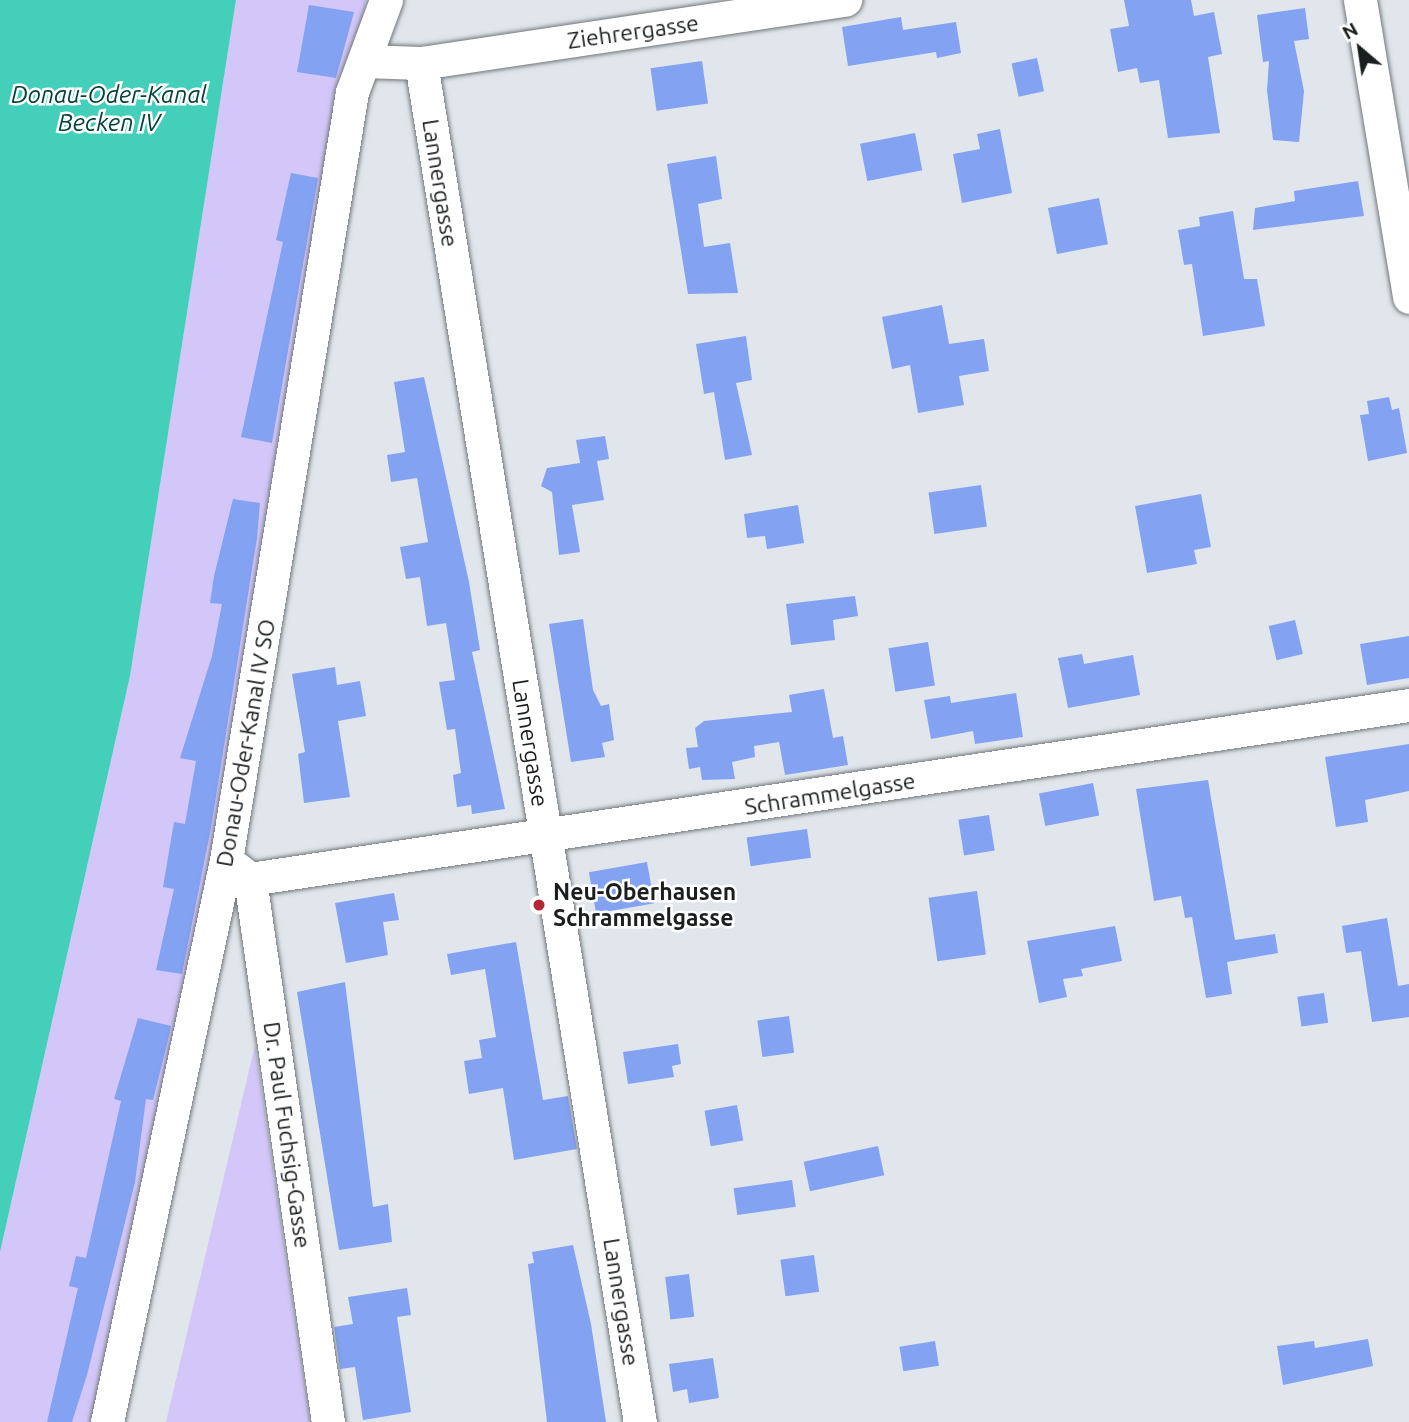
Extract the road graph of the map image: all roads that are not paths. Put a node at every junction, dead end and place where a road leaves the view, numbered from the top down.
1 (386, 0) edge
2 (845, 0) edge
3 (1360, 0) edge
4 (364, 61) junction
5 (421, 63) junction
6 (1409, 297) edge
7 (1409, 705) edge
8 (545, 838) junction
9 (238, 869) junction
10 (107, 1422) edge
11 (328, 1422) edge
12 (640, 1422) edge

1 - 4 street, Donau-Oder-Kanal IV SO
2 - 5 street, Ziehrergasse
3 - 6 street
4 - 5 street, Ziehrergasse
4 - 9 street, Donau-Oder-Kanal IV SO
5 - 8 street, Lannergasse
7 - 8 street, Schrammelgasse
8 - 9 street, Schrammelgasse
8 - 12 street, Lannergasse
9 - 10 street, Donau-Oder-Kanal IV SO
9 - 11 street, Dr. Paul Fuchsig-Gasse

